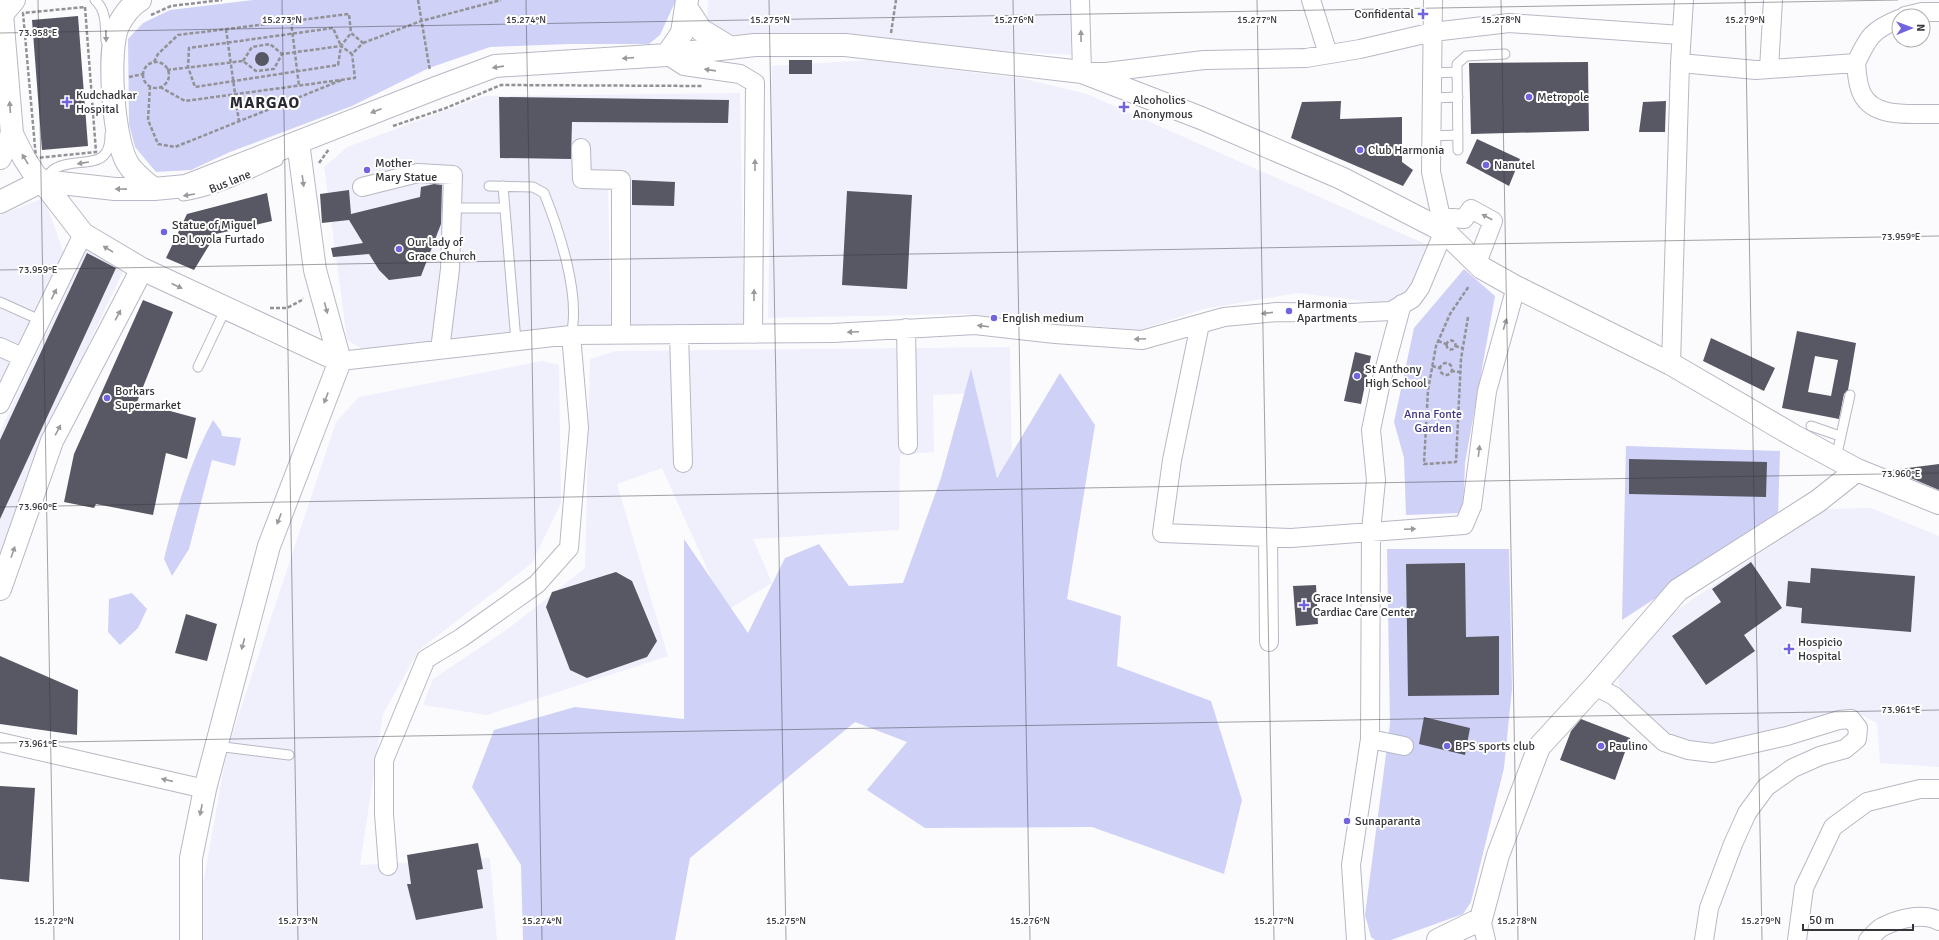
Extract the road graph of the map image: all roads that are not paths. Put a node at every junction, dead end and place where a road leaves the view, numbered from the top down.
1 (95, 0) edge
2 (1080, 0) edge
3 (1311, 0) edge
4 (1433, 0) edge
5 (1684, 0) edge
6 (1773, 0) edge
7 (687, 4) edge
8 (10, 7) edge
9 (145, 8) edge
10 (1891, 23) edge
11 (1433, 32) junction
12 (1681, 35) junction
13 (729, 47) junction
14 (1328, 54) junction
15 (1505, 54) dead end
16 (667, 55) junction
17 (1856, 63) junction
18 (1680, 64) junction
19 (1769, 69) junction
20 (1082, 72) junction
21 (1433, 72) junction
22 (1457, 72) junction
23 (4, 83) edge
24 (1458, 97) junction
25 (1433, 98) junction
26 (1939, 114) edge
27 (12, 134) junction
28 (1458, 135) junction
29 (1432, 136) junction
30 (581, 148) dead end
31 (299, 150) junction
32 (1458, 150) dead end
33 (0, 158) edge
34 (42, 181) junction
35 (489, 186) dead end
36 (503, 186) junction
37 (362, 187) dead end
38 (154, 189) junction
39 (0, 202) edge
40 (462, 208) dead end
41 (505, 208) junction
42 (1443, 224) junction
43 (83, 234) junction
44 (1476, 263) junction
45 (142, 269) junction
46 (1516, 288) junction
47 (0, 302) edge
48 (1402, 304) junction
49 (226, 308) junction
50 (40, 320) junction
51 (1200, 324) junction
52 (906, 328) junction
53 (679, 334) junction
54 (753, 334) junction
55 (571, 335) junction
56 (621, 335) junction
57 (516, 341) junction
58 (0, 347) edge
59 (440, 350) junction
60 (22, 357) junction
61 (340, 361) junction
62 (1671, 364) junction
63 (198, 367) dead end
64 (1850, 395) dead end
65 (0, 404) edge
66 (1811, 426) dead end
67 (1840, 436) junction
68 (908, 445) dead end
69 (1836, 458) junction
70 (683, 463) dead end
71 (1858, 470) junction
72 (1939, 503) edge
73 (1371, 531) junction
74 (1268, 537) junction
75 (0, 589) edge
76 (1270, 642) dead end
77 (1595, 686) junction
78 (1370, 739) junction
79 (0, 742) edge
80 (216, 746) junction
81 (1404, 746) dead end
82 (289, 755) dead end
83 (205, 789) junction
84 (1939, 789) edge
85 (388, 866) dead end
86 (1481, 919) junction
87 (1939, 921) edge
88 (191, 940) edge
89 (1356, 940) edge
90 (1438, 940) edge
91 (1477, 940) edge
92 (1486, 940) edge
93 (1704, 940) edge
94 (1797, 940) edge
95 (1868, 940) edge

1 -> 34 lane
20 -> 2 street
3 - 14 street
4 - 11 street
5 - 12 street
6 - 19 street
7 - 13 main road
7 - 16 main road
8 - 23 main road
9 - 38 main road
10 - 17 street
11 - 12 street
11 - 14 street
11 - 21 street
12 - 18 street
13 - 16 main road
13 - 20 main road
14 - 20 street
15 - 22 lane
16 -> 31 main road
54 -> 16 street
17 - 19 street
17 - 26 street
18 - 19 street
18 - 62 street
20 - 42 main road
21 - 22 lane
21 - 25 street
22 - 24 lane
27 -> 23 main road
24 - 25 lane
24 - 28 lane
25 - 29 street
27 - 33 main road
34 -> 27 main road
28 - 29 lane
28 - 32 lane
29 - 42 street
30 - 56 street
31 -> 38 main road
31 -> 61 main road
38 -> 34 main road
34 - 39 main road
34 - 43 main road
35 - 36 lane
36 - 41 lane
36 - 55 lane
37 - 59 street
40 - 41 lane
41 - 57 lane
42 - 44 main road
44 -> 42 street
42 - 48 street
45 -> 43 main road
50 -> 43 street
44 - 46 main road
45 -> 49 main road
75 -> 45 main road
46 - 62 main road
73 -> 46 street
47 - 50 lane
48 -> 51 street
48 - 73 street
49 - 61 main road
49 - 63 lane
50 - 60 street
51 -> 52 street
51 - 74 street
52 -> 54 street
52 - 68 street
53 - 54 street
53 - 56 street
53 - 70 street
55 - 56 street
55 - 57 street
55 - 85 street
57 - 59 street
58 - 60 street
59 - 61 street
60 - 65 street
61 -> 80 main road
62 - 69 main road
64 - 67 lane
66 - 67 lane
67 - 69 lane
69 - 71 main road
71 - 72 main road
71 - 77 main road
73 - 74 street
73 - 78 street
74 - 76 street
77 - 86 main road
77 - 93 street
78 - 81 street
78 - 89 street
83 -> 79 street
80 - 82 lane
80 - 83 main road
83 -> 88 main road
84 - 94 street
86 - 90 main road
86 - 91 street
86 - 92 street
87 - 95 street

